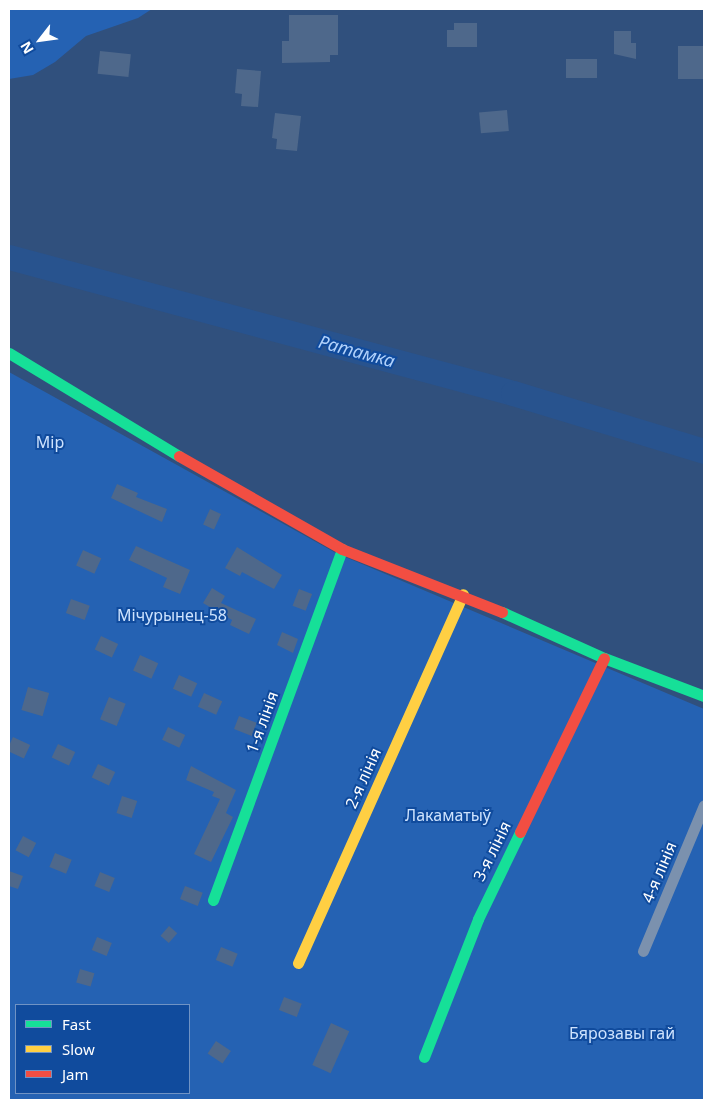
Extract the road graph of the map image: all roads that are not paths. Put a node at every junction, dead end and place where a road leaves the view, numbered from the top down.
1 (9, 353) edge
2 (342, 552) junction
3 (463, 594) junction
4 (602, 661) junction
5 (704, 696) edge
6 (704, 805) edge
7 (213, 900) dead end
8 (643, 950) dead end
9 (298, 963) dead end
10 (424, 1057) dead end

1 - 2 street
2 - 3 street
2 - 7 street, 1-я лінія
3 - 4 street
3 - 9 street, 2-я лінія
4 - 5 street
4 - 10 street, 3-я лінія
6 - 8 street, 4-я лінія

